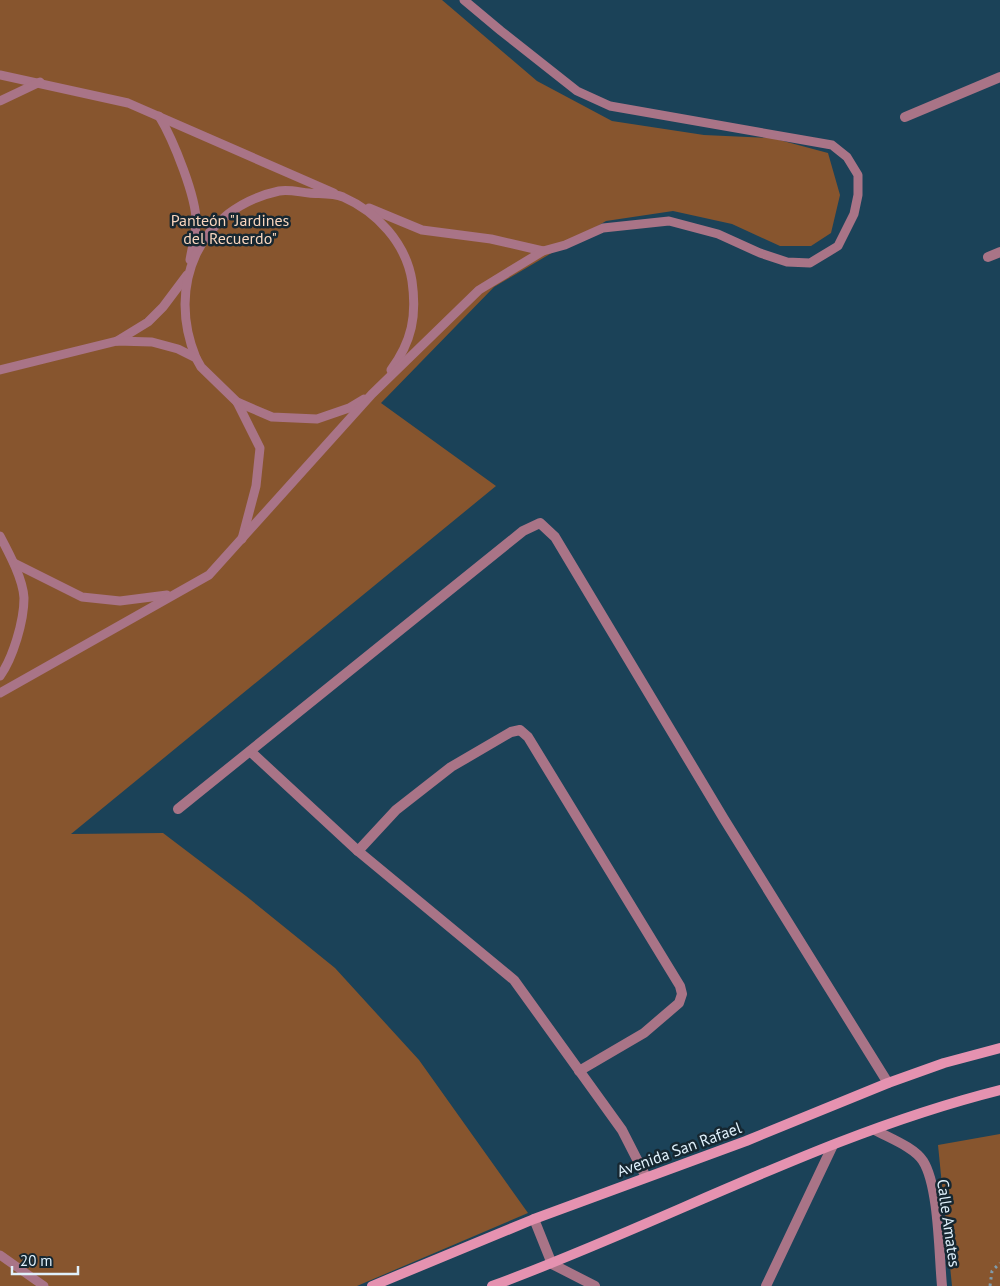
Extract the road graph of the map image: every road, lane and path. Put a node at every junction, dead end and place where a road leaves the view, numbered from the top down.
1 (464, 0) edge
2 (0, 75) edge
3 (1000, 77) edge
4 (40, 82) junction
5 (0, 101) edge
6 (159, 116) junction
7 (905, 117) dead end
8 (341, 196) junction
9 (543, 251) junction
10 (1000, 252) edge
11 (988, 257) dead end
12 (188, 273) junction
13 (117, 341) junction
14 (196, 358) junction
15 (0, 370) edge
16 (372, 394) junction
17 (237, 402) junction
18 (0, 536) edge
19 (241, 542) junction
20 (14, 563) junction
21 (173, 595) junction
22 (0, 676) edge
23 (0, 693) edge
24 (251, 752) junction
25 (178, 810) dead end
26 (358, 851) junction
27 (1000, 1048) edge
28 (578, 1071) junction
29 (888, 1083) junction
30 (1000, 1090) edge
31 (875, 1130) junction
32 (834, 1145) junction
33 (646, 1177) junction
34 (534, 1219) junction
35 (0, 1255) edge
36 (1000, 1263) edge
37 (552, 1264) junction
38 (44, 1286) edge
39 (372, 1286) edge
40 (492, 1286) edge
41 (595, 1286) edge
42 (766, 1286) edge
43 (942, 1286) edge
44 (990, 1286) edge

1 - 9 lane
2 - 4 lane
3 - 7 street
4 - 5 lane
4 - 6 lane
6 - 8 lane
6 - 12 lane
8 - 9 lane
8 - 12 lane
8 - 16 lane
9 - 16 lane
10 - 11 street
12 - 13 lane
12 - 14 lane
13 - 14 lane
13 - 15 lane
14 - 17 lane
16 - 17 lane
16 - 19 lane
17 - 19 lane
18 - 20 lane
19 - 21 lane
20 - 21 lane
20 - 22 lane
21 - 23 lane
24 - 25 street
24 - 26 street
24 - 29 street
26 - 28 street
26 - 28 street
27 - 29 main road, Avenida San Rafael
28 - 33 street
29 - 33 main road, Avenida San Rafael
30 - 31 main road
31 - 32 main road
31 - 43 street, Calle Amates
32 - 37 main road
32 - 42 street
33 - 34 main road, Avenida San Rafael
34 - 37 street
34 - 39 main road, Avenida San Rafael
35 - 38 lane
36 - 44 path
37 - 40 main road
37 - 41 street

